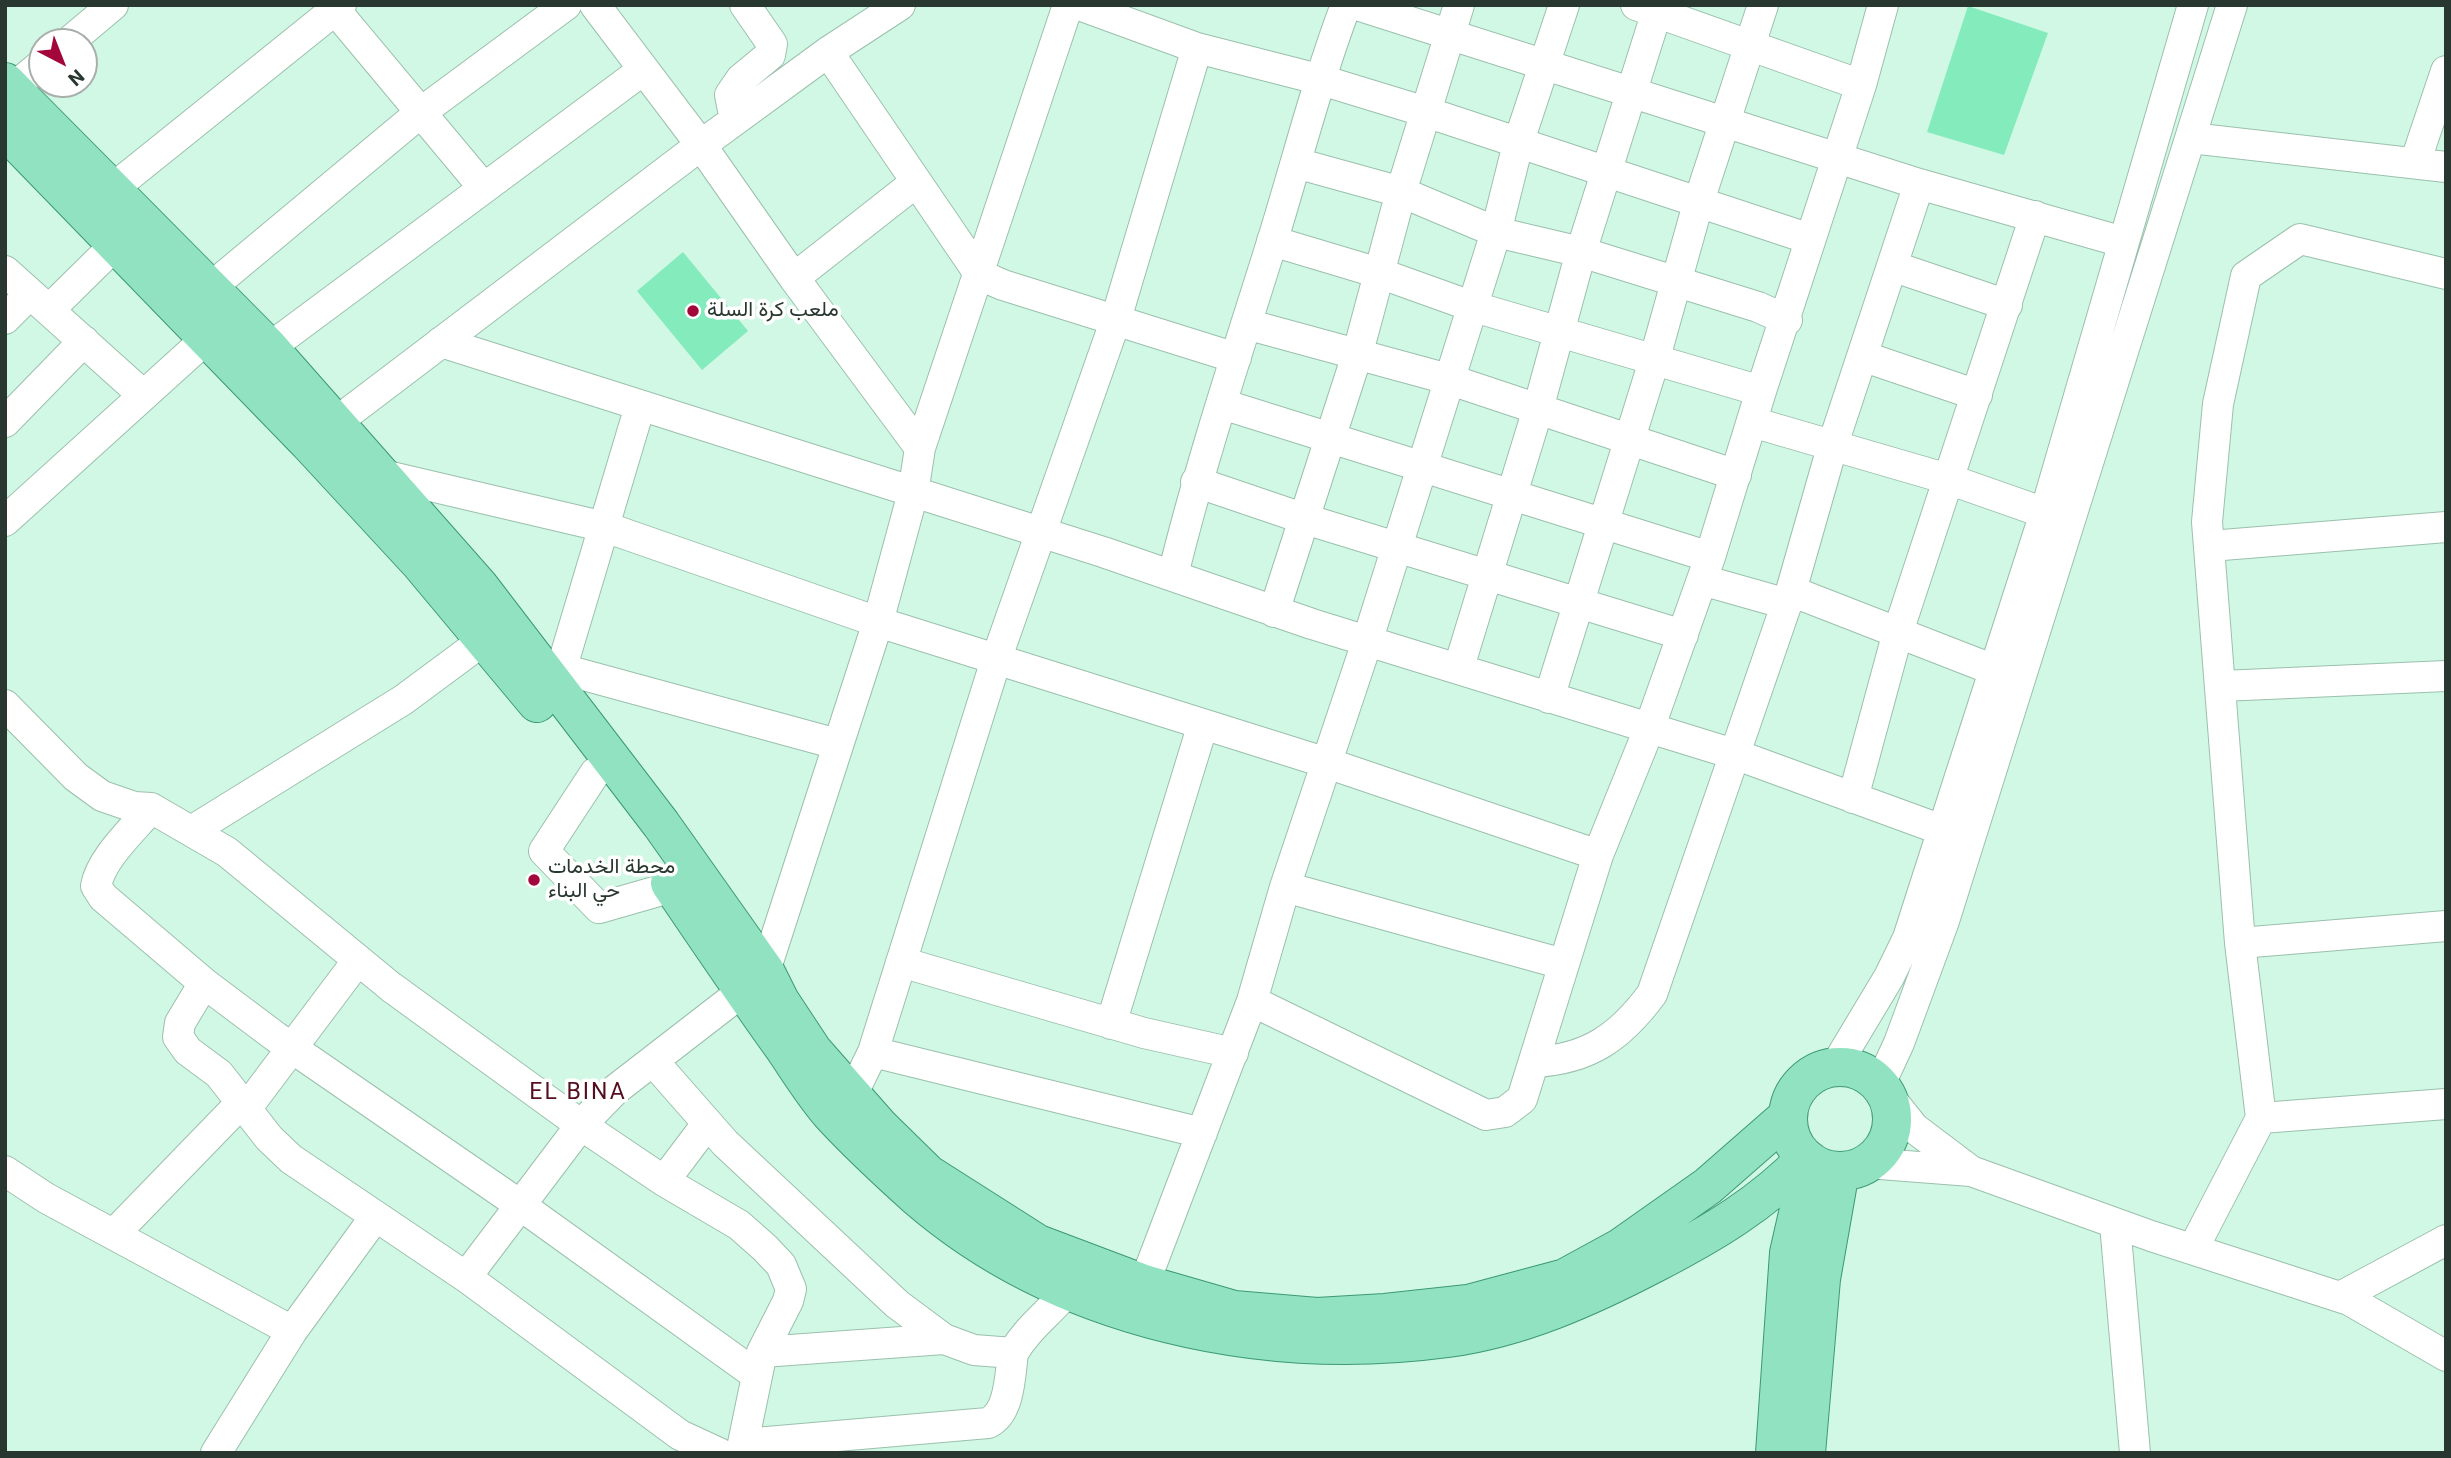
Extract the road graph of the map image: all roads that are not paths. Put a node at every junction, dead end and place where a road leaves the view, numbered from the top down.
1 (113, 5) edge
2 (566, 5) edge
3 (595, 5) edge
4 (745, 5) edge
5 (900, 5) edge
6 (1068, 5) edge
7 (1079, 5) edge
8 (1346, 5) edge
9 (1357, 5) edge
10 (1459, 5) edge
11 (1564, 5) edge
12 (1763, 5) edge
13 (1883, 5) edge
14 (2193, 5) edge
15 (2232, 5) edge
16 (336, 7) edge
17 (1651, 8) edge
18 (86, 28) edge
19 (1450, 35) junction
20 (1750, 46) junction
21 (1196, 48) junction
22 (828, 52) junction
23 (1544, 65) junction
24 (643, 70) junction
25 (2446, 71) edge
26 (28, 73) edge
27 (1318, 79) junction
28 (9, 85) edge
29 (1861, 85) junction
30 (1632, 92) junction
31 (1426, 112) junction
32 (420, 113) junction
33 (738, 118) junction
34 (1724, 122) junction
35 (5, 130) edge
36 (2191, 138) junction
37 (1518, 144) junction
38 (701, 145) junction
39 (1836, 158) junction
40 (1296, 163) junction
41 (2415, 163) junction
42 (2446, 167) edge
43 (1606, 173) junction
44 (915, 183) junction
45 (1919, 184) junction
46 (483, 187) junction
47 (111, 190) junction
48 (1401, 192) junction
49 (1698, 204) junction
50 (2035, 216) junction
51 (1496, 232) junction
52 (1810, 239) junction
53 (1272, 242) junction
54 (2123, 242) junction
55 (116, 244) junction
56 (1581, 252) junction
57 (1892, 266) junction
58 (5, 271) edge
59 (1379, 273) junction
60 (2446, 274) edge
61 (980, 275) junction
62 (794, 278) junction
63 (1678, 282) junction
64 (209, 289) junction
65 (40, 302) junction
66 (2007, 305) junction
67 (1471, 306) junction
68 (5, 319) edge
69 (1116, 319) junction
70 (1787, 320) junction
71 (1246, 324) junction
72 (1560, 333) junction
73 (207, 338) junction
74 (84, 341) junction
75 (441, 342) junction
76 (269, 348) junction
77 (1358, 352) junction
78 (1862, 356) junction
79 (1236, 358) junction
80 (1654, 361) junction
81 (1448, 379) junction
82 (1760, 391) junction
83 (142, 394) junction
84 (1977, 395) junction
85 (1222, 404) junction
86 (640, 406) junction
87 (1538, 409) junction
88 (5, 422) edge
89 (1752, 422) junction
90 (335, 423) junction
91 (1331, 438) junction
92 (1629, 439) junction
93 (1833, 444) junction
94 (920, 448) junction
95 (1422, 466) junction
96 (379, 474) junction
97 (1736, 475) junction
98 (1948, 479) junction
99 (1196, 482) junction
100 (1510, 492) junction
101 (913, 493) junction
102 (2045, 513) junction
103 (1305, 519) junction
104 (5, 521) edge
105 (1604, 522) junction
106 (605, 527) junction
107 (2446, 527) edge
108 (1042, 533) junction
109 (1396, 545) junction
110 (2210, 546) junction
111 (1706, 569) junction
112 (1485, 574) junction
113 (1173, 575) junction
114 (1789, 598) junction
115 (1580, 601) junction
116 (1275, 612) junction
117 (878, 622) junction
118 (1898, 632) junction
119 (1683, 635) junction
120 (1368, 639) junction
121 (484, 640) junction
122 (996, 660) junction
123 (549, 666) junction
124 (1459, 667) junction
125 (1994, 670) junction
126 (2446, 676) edge
127 (2222, 686) junction
128 (1549, 698) junction
129 (5, 705) edge
130 (1203, 724) junction
131 (1649, 729) junction
132 (837, 744) junction
133 (1737, 755) junction
134 (1327, 763) junction
135 (596, 773) junction
136 (1853, 798) junction
137 (151, 808) junction
138 (193, 830) junction
139 (1942, 830) junction
140 (1598, 855) junction
141 (672, 887) junction
142 (1285, 887) junction
143 (2446, 926) edge
144 (2240, 943) junction
145 (358, 960) junction
146 (901, 962) junction
147 (1563, 964) junction
148 (754, 981) junction
149 (204, 983) junction
150 (1252, 1001) junction
151 (1111, 1024) junction
152 (294, 1049) junction
153 (873, 1052) junction
154 (1233, 1053) junction
155 (653, 1061) junction
156 (1535, 1062) junction
157 (1835, 1067) junction
158 (1881, 1086) junction
159 (852, 1095) junction
160 (2446, 1104) edge
161 (243, 1106) junction
162 (1788, 1116) junction
163 (2261, 1118) junction
164 (707, 1124) junction
165 (581, 1125) junction
166 (1202, 1133) junction
167 (1831, 1163) junction
168 (5, 1171) edge
169 (1971, 1171) junction
170 (664, 1181) junction
171 (520, 1205) junction
172 (375, 1217) junction
173 (2116, 1224) junction
174 (114, 1234) junction
175 (2446, 1240) edge
176 (2193, 1249) junction
177 (466, 1278) junction
178 (1076, 1278) junction
179 (1144, 1283) junction
180 (2340, 1297) junction
181 (292, 1331) junction
182 (944, 1339) junction
183 (1013, 1353) junction
184 (2446, 1356) edge
185 (758, 1363) junction
186 (735, 1450) edge
187 (216, 1453) edge
188 (1775, 1453) edge
189 (1806, 1453) edge
190 (2134, 1453) edge

1 - 18 street
2 - 32 street
3 - 24 street
4 - 33 street
5 - 22 street
6 - 61 street
7 - 21 street
8 - 27 street
9 - 19 street
10 - 19 street
11 - 23 street
12 - 20 street
13 - 29 street
14 - 54 street
15 - 36 street
16 - 32 street
16 - 47 street
17 - 20 street
17 - 30 street
19 - 23 street
19 - 31 street
20 - 29 street
20 - 34 street
21 - 27 street
21 - 69 street
22 - 33 street
22 - 44 street
23 - 30 street
23 - 37 street
24 - 38 street
24 - 46 street
25 - 41 street
26 - 28 street
27 - 31 street
27 - 40 street
28 - 47 main road
29 - 39 street
30 - 34 street
30 - 43 street
31 - 37 street
31 - 48 street
32 - 46 street
32 - 64 street
33 - 38 street
34 - 39 street
34 - 49 street
35 - 55 main road
36 - 41 street
36 - 158 street
37 - 43 street
37 - 51 street
38 - 62 street
38 - 75 street
39 - 45 street
39 - 52 street
40 - 48 street
40 - 53 street
41 - 42 street
43 - 49 street
43 - 56 street
44 - 61 street
44 - 62 street
45 - 50 street
45 - 57 street
46 - 76 street
47 - 64 main road
48 - 51 street
48 - 59 street
49 - 52 street
49 - 63 street
50 - 54 street
50 - 66 street
51 - 56 street
51 - 67 street
52 - 70 street
53 - 59 street
53 - 71 street
54 - 102 street
55 - 65 street
55 - 73 main road
56 - 63 street
56 - 72 street
57 - 66 street
57 - 78 street
58 - 65 street
59 - 67 street
59 - 77 street
60 - 110 street
61 - 69 street
61 - 94 street
62 - 94 street
63 - 70 street
63 - 80 street
64 - 76 main road
65 - 68 street
65 - 74 street
66 - 84 street
67 - 72 street
67 - 81 street
69 - 79 street
69 - 108 street
70 - 82 street
71 - 77 street
71 - 79 street
72 - 80 street
72 - 87 street
73 - 83 street
73 - 121 main road
74 - 83 street
74 - 88 street
75 - 86 street
75 - 90 street
76 - 90 main road
77 - 81 street
77 - 91 street
78 - 84 street
78 - 93 street
79 - 85 street
80 - 82 street
80 - 92 street
81 - 87 street
81 - 95 street
82 - 89 street
83 - 104 street
84 - 98 street
85 - 91 street
85 - 99 street
86 - 101 street
86 - 106 street
87 - 92 street
87 - 100 street
89 - 93 street
89 - 97 street
90 - 96 main road
91 - 95 street
91 - 103 street
92 - 97 street
92 - 105 street
93 - 98 street
93 - 114 street
94 - 101 street
95 - 100 street
95 - 109 street
96 - 106 street
96 - 123 main road
97 - 111 street
98 - 102 street
98 - 118 street
99 - 103 street
99 - 113 street
100 - 105 street
100 - 112 street
101 - 108 street
101 - 117 street
102 - 125 street
103 - 109 street
103 - 116 street
105 - 111 street
105 - 115 street
106 - 117 street
106 - 123 street
107 - 110 street
108 - 113 street
108 - 122 street
109 - 112 street
109 - 120 street
110 - 127 street
111 - 114 street
111 - 119 street
112 - 115 street
112 - 124 street
113 - 116 street
114 - 118 street
114 - 133 street
115 - 119 street
115 - 128 street
116 - 120 street
117 - 122 street
117 - 132 street
118 - 125 street
118 - 136 street
119 - 131 street
120 - 124 street
120 - 134 street
121 - 135 main road
121 - 138 street
122 - 130 street
122 - 146 street
123 - 132 street
123 - 148 main road
124 - 128 street
125 - 139 street
126 - 127 street
127 - 144 street
128 - 131 street
129 - 137 street
130 - 134 street
130 - 151 street
131 - 133 street
131 - 140 street
132 - 148 street
133 - 136 street
133 - 156 street
134 - 140 street
134 - 142 street
135 - 141 main road
135 - 141 street
136 - 139 street
137 - 138 street
137 - 149 street
138 - 145 street
139 - 157 street
140 - 147 street
141 - 148 main road
142 - 147 street
142 - 150 street
143 - 144 street
144 - 163 street
145 - 152 street
145 - 165 street
146 - 151 street
146 - 153 street
147 - 156 street
148 - 155 street
148 - 159 main road
148 - 178 main road
149 - 152 street
149 - 161 street
150 - 154 street
150 - 156 street
151 - 154 street
152 - 161 street
152 - 171 street
153 - 159 street
153 - 166 street
154 - 166 street
155 - 164 street
155 - 165 street
157 - 158 main road
157 - 162 main road
158 - 167 main road
158 - 169 street
159 - 178 main road
160 - 163 street
161 - 172 street
161 - 174 street
162 - 167 main road
162 - 179 main road
163 - 176 street
164 - 170 street
164 - 182 street
165 - 170 street
165 - 171 street
166 - 179 street
167 - 169 street
167 - 178 main road
167 - 188 main road
167 - 189 main road
168 - 174 street
169 - 173 street
170 - 185 street
171 - 177 street
171 - 185 street
172 - 177 street
172 - 181 street
173 - 176 street
173 - 190 street
174 - 181 street
175 - 180 street
176 - 180 street
177 - 186 street
178 - 179 main road
178 - 183 street
180 - 184 street
181 - 187 street
182 - 183 street
182 - 185 street
183 - 186 street
185 - 186 street

